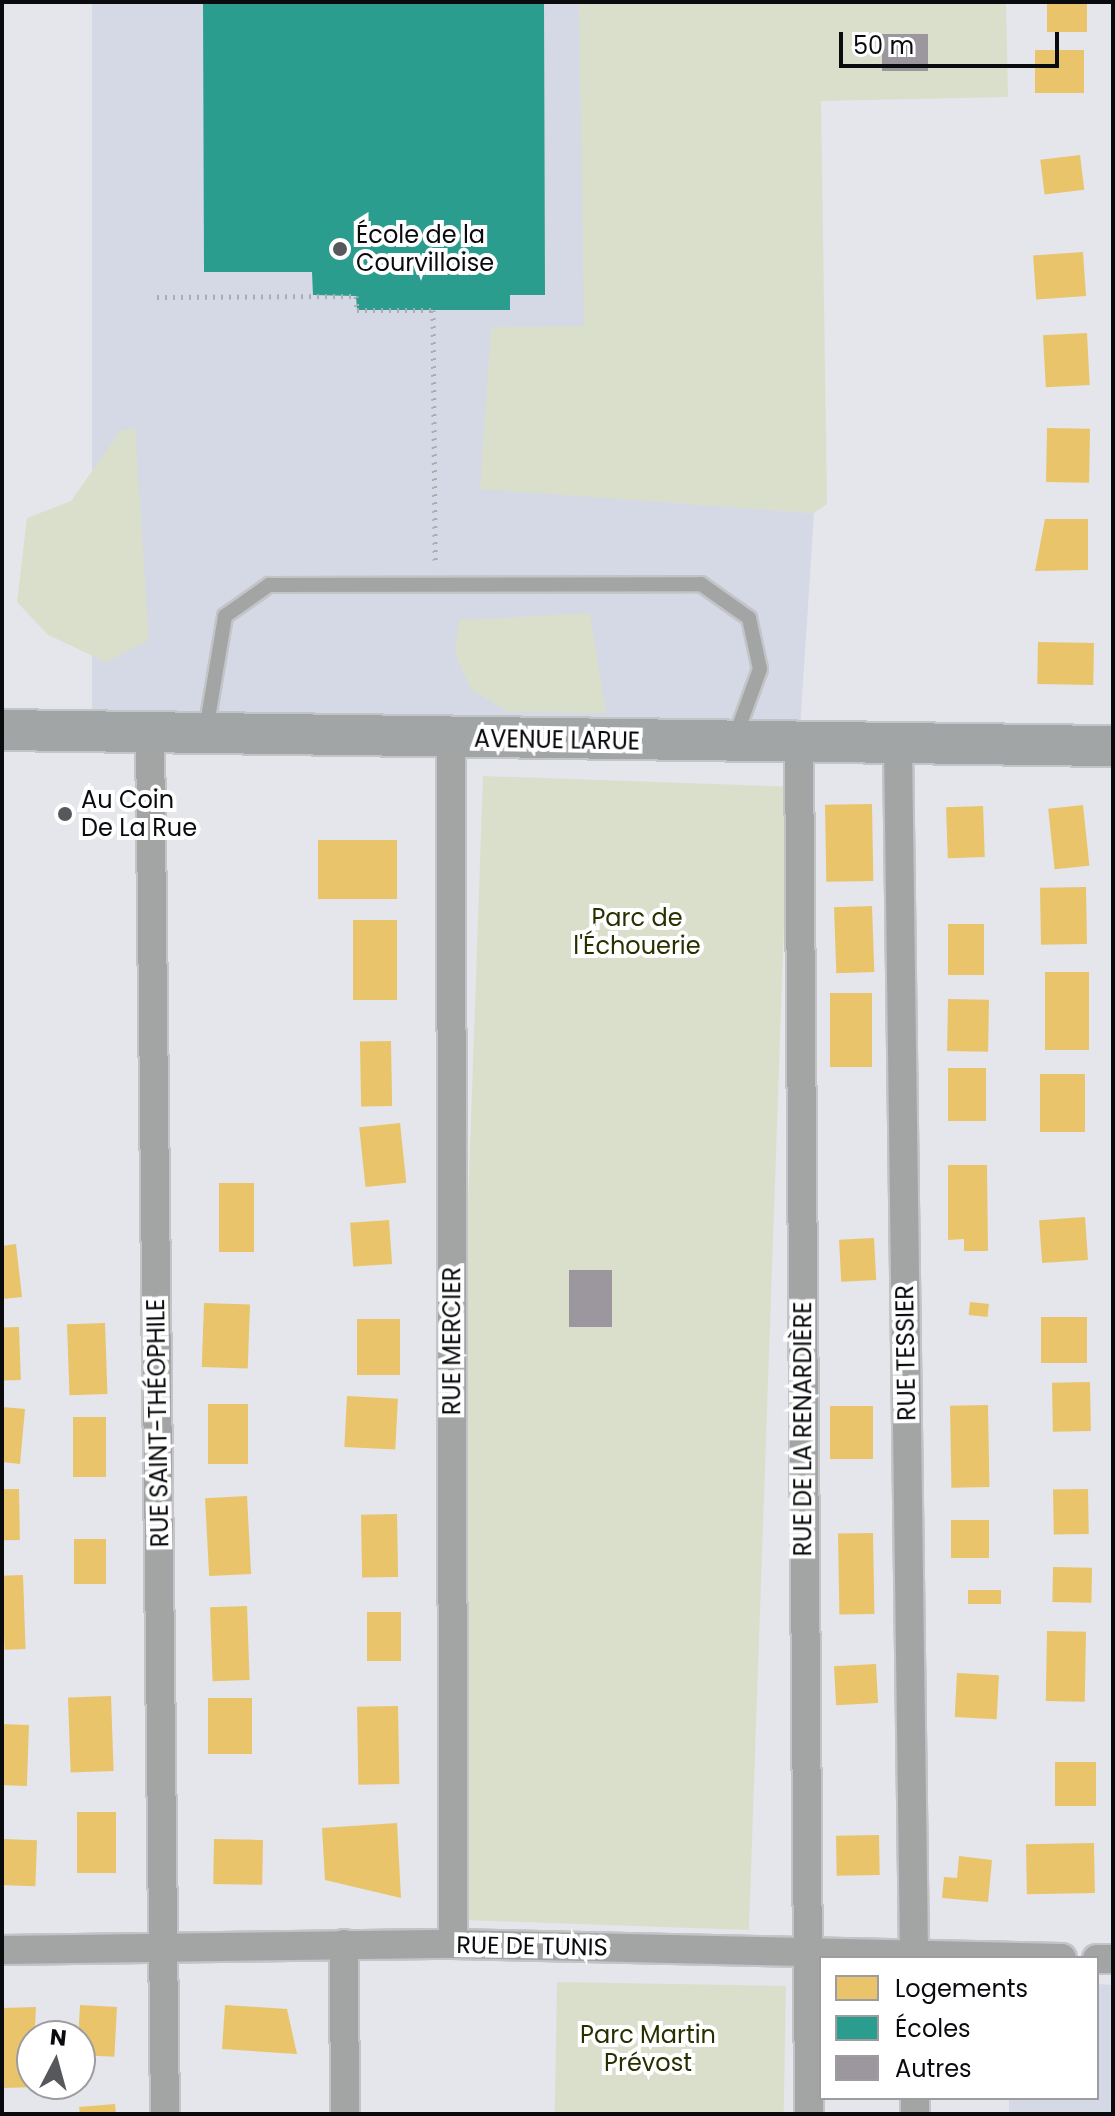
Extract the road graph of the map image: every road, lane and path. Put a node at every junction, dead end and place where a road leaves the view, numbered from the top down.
1 (157, 297) dead end
2 (435, 584) junction
3 (2, 730) edge
4 (150, 732) junction
5 (206, 734) junction
6 (451, 738) junction
7 (733, 743) junction
8 (799, 744) junction
9 (1113, 746) edge
10 (898, 747) junction
11 (164, 1944) junction
12 (344, 1944) junction
13 (453, 1944) junction
14 (2, 1950) edge
15 (806, 1951) junction
16 (896, 1956) edge
17 (914, 1956) edge
18 (165, 2114) edge
19 (345, 2114) edge
20 (809, 2114) edge

1 - 2 path
2 - 5 lane
2 - 7 lane
3 - 4 street, AVENUE LARUE
4 - 5 street, AVENUE LARUE
4 - 11 street, RUE SAINT-THÉOPHILE
5 - 6 street, AVENUE LARUE
6 - 7 street, AVENUE LARUE
6 - 13 street, RUE MERCIER
7 - 8 street, AVENUE LARUE
8 - 10 street, AVENUE LARUE
8 - 15 street, RUE DE LA RENARDIÈRE
9 - 10 street, AVENUE LARUE
10 - 17 street, RUE TESSIER
11 - 12 street, RUE DE TUNIS
11 - 14 street, RUE DE TUNIS
11 - 18 street, RUE SAINT-THÉOPHILE
12 - 13 street, RUE DE TUNIS
12 - 19 street
13 - 15 street, RUE DE TUNIS
15 - 16 street, RUE DE TUNIS
15 - 20 street, RUE DE LA RENARDIÈRE

